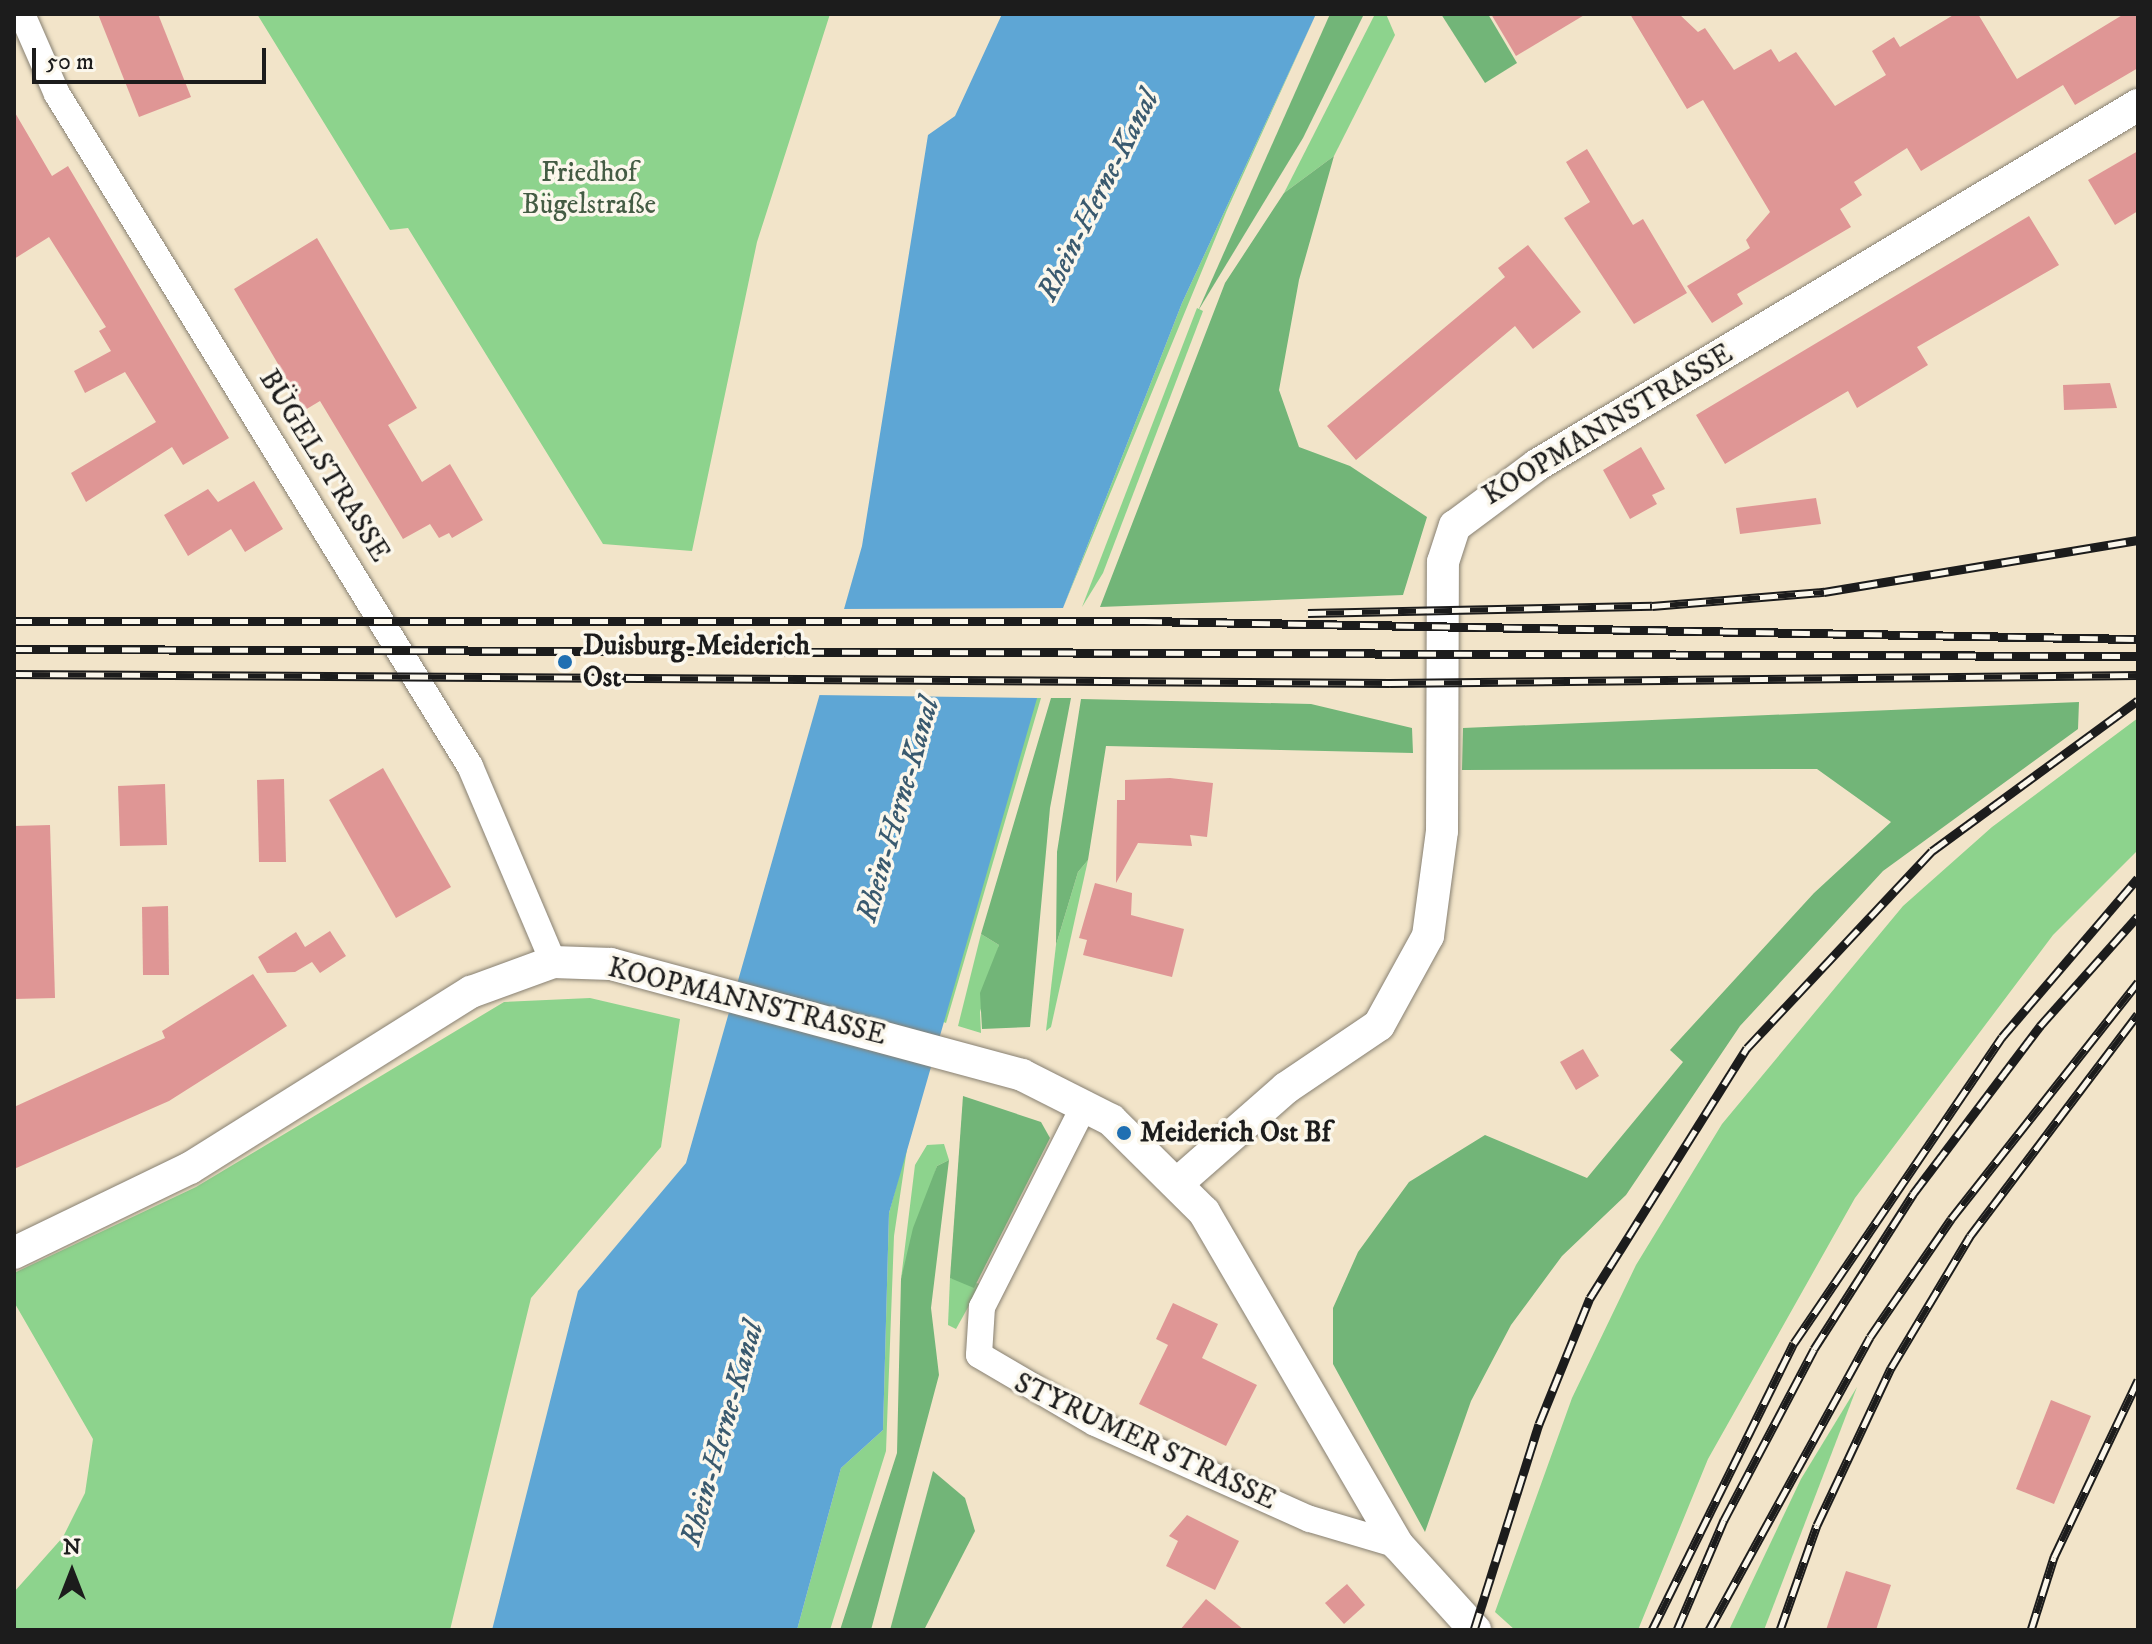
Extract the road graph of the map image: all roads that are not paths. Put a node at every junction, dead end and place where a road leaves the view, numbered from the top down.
1 (21, 26) edge
2 (2138, 105) edge
3 (553, 962) junction
4 (1085, 1104) junction
5 (1179, 1182) junction
6 (14, 1253) edge
7 (1398, 1545) junction
8 (1475, 1630) edge

1 - 3 street, BÜGELSTRASSE
2 - 5 street, KOOPMANNSTRASSE
3 - 4 street, KOOPMANNSTRASSE
3 - 6 street, KOOPMANNSTRASSE
4 - 5 street, KOOPMANNSTRASSE
4 - 7 street, STYRUMER STRASSE
5 - 7 street, KOOPMANNSTRASSE
7 - 8 street

